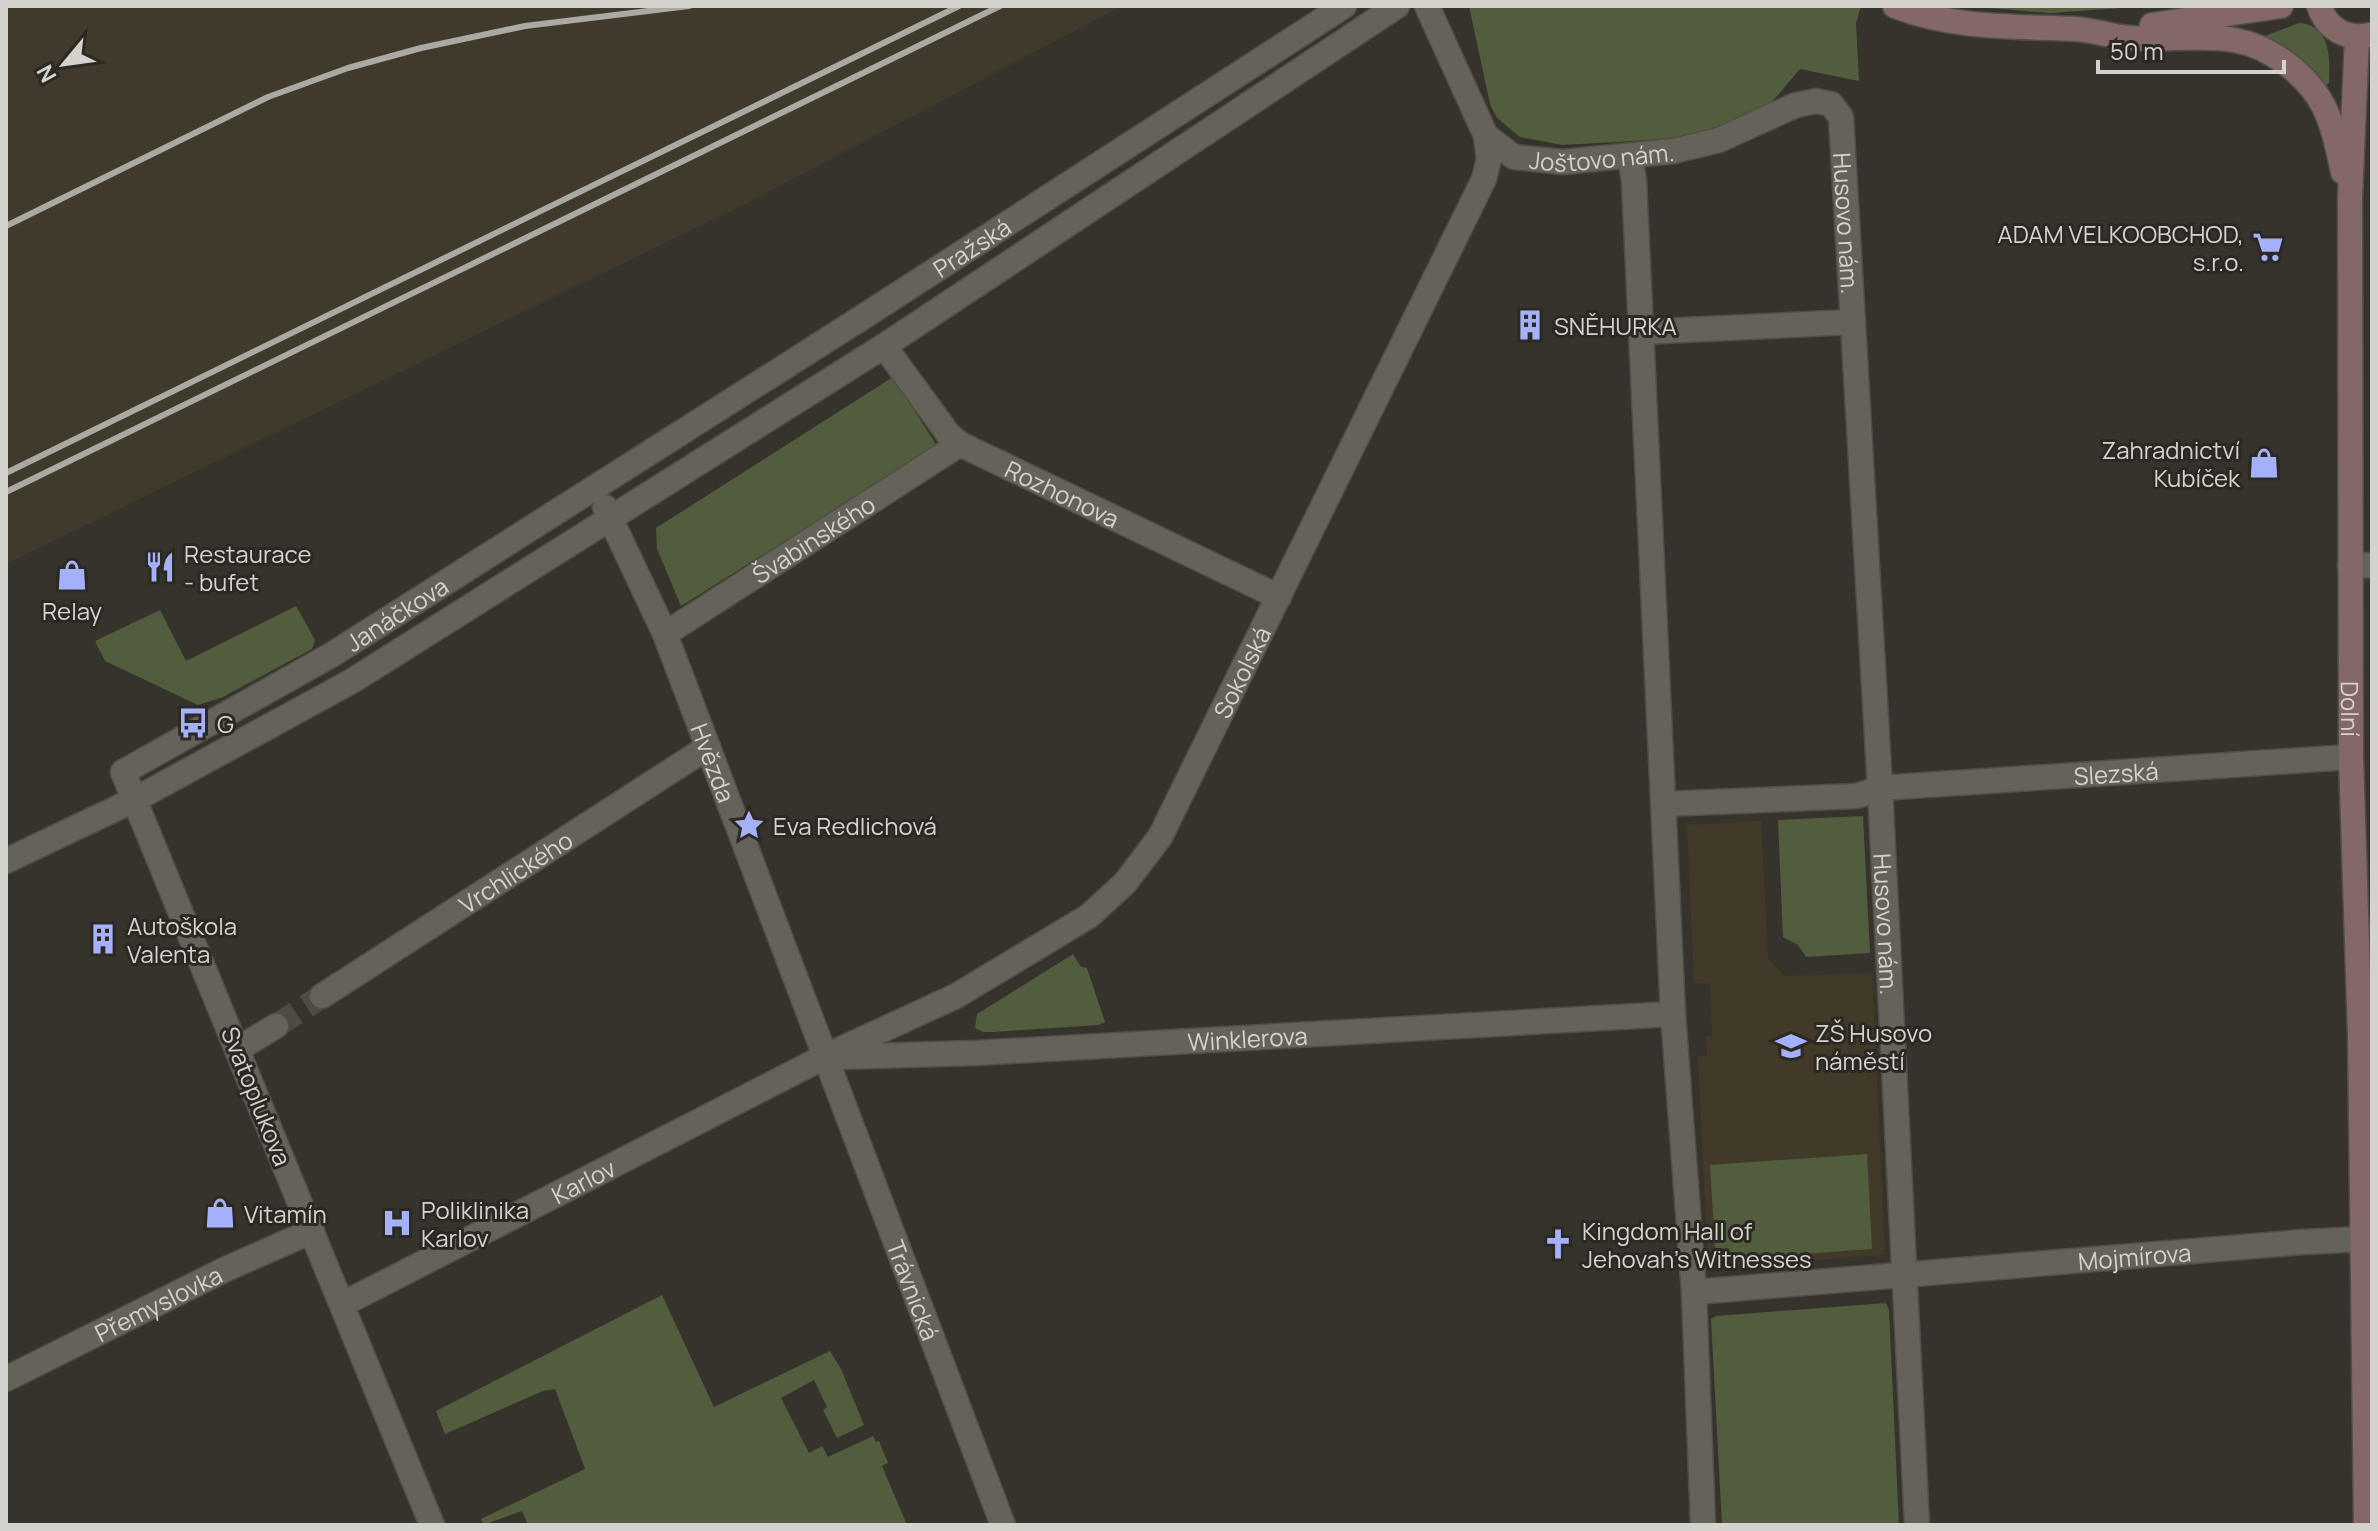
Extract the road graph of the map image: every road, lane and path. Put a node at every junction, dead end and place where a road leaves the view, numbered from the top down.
1 (1344, 6) edge
2 (1397, 6) edge
3 (1427, 6) edge
4 (1895, 6) edge
5 (2281, 6) edge
6 (2319, 6) edge
7 (2078, 29) junction
8 (2364, 36) edge
9 (1843, 126) joint
10 (1486, 136) junction
11 (1630, 156) junction
12 (2350, 198) junction
13 (1853, 322) junction
14 (1641, 332) junction
15 (884, 346) junction
16 (960, 444) junction
17 (599, 485) junction
18 (609, 520) junction
19 (2361, 565) edge
20 (532, 569) junction
21 (1279, 597) junction
22 (665, 634) junction
23 (333, 654) junction
24 (352, 681) junction
25 (708, 747) junction
26 (2351, 757) junction
27 (1880, 788) junction
28 (136, 799) junction
29 (1664, 804) junction
30 (6, 861) edge
31 (322, 996) tunnel mouth
32 (1673, 1014) junction
33 (276, 1026) tunnel mouth
34 (238, 1049) junction
35 (824, 1057) junction
36 (312, 1231) junction
37 (2363, 1239) junction
38 (1905, 1275) junction
39 (1694, 1292) junction
40 (343, 1304) junction
41 (6, 1379) edge
42 (2368, 1392) edge
43 (432, 1525) edge
44 (1003, 1525) edge
45 (1703, 1525) edge
46 (1917, 1525) edge
47 (2366, 1525) edge

1 - 17 street, Pražská
2 - 15 street, Pražská
3 - 10 street
4 - 7 main road
5 - 7 main road
6 - 8 main road
7 - 12 main road
8 - 12 main road, Dolní
9 - 11 street, Joštovo nám.
9 - 13 street, Husovo nám.
10 - 11 street, Joštovo nám.
10 - 21 street, Sokolská
11 - 14 street
12 - 19 main road, Dolní
13 - 14 street, Husovo nám.
13 - 27 street, Husovo nám.
14 - 29 street
15 - 16 street, Rozhonova
15 - 18 street, Janáčkova
16 - 21 street, Rozhonova
16 - 22 street, Švabinského
17 - 18 street, Hvězda
17 - 20 street, Janáčkova
17 - 23 street, Janáčkova
18 - 20 street, Janáčkova
18 - 22 street, Hvězda
19 - 26 main road, Dolní
20 - 24 street, Janáčkova
21 - 35 street, Sokolská
22 - 25 street, Hvězda
23 - 24 street
23 - 28 street, Janáčkova
24 - 28 street, Janáčkova
25 - 31 street, Vrchlického
25 - 35 street, Hvězda
26 - 27 street, Slezská
26 - 37 main road, Dolní
27 - 29 street, Slezská
27 - 38 street, Husovo nám.
28 - 30 street, Janáčkova
28 - 34 street, Svatoplukova
29 - 32 street
32 - 35 street, Winklerova
32 - 39 street
33 - 34 street
34 - 36 street, Svatoplukova
35 - 40 street, Karlov
35 - 44 street, Trávnická
36 - 40 street, Svatoplukova
36 - 41 street, Přemyslovka
37 - 38 street, Mojmírova
37 - 42 main road, Dolní
38 - 39 street, Mojmírova
38 - 46 street, Husovo nám.
39 - 45 street
40 - 43 street, Svatoplukova
42 - 47 main road, Dolní

